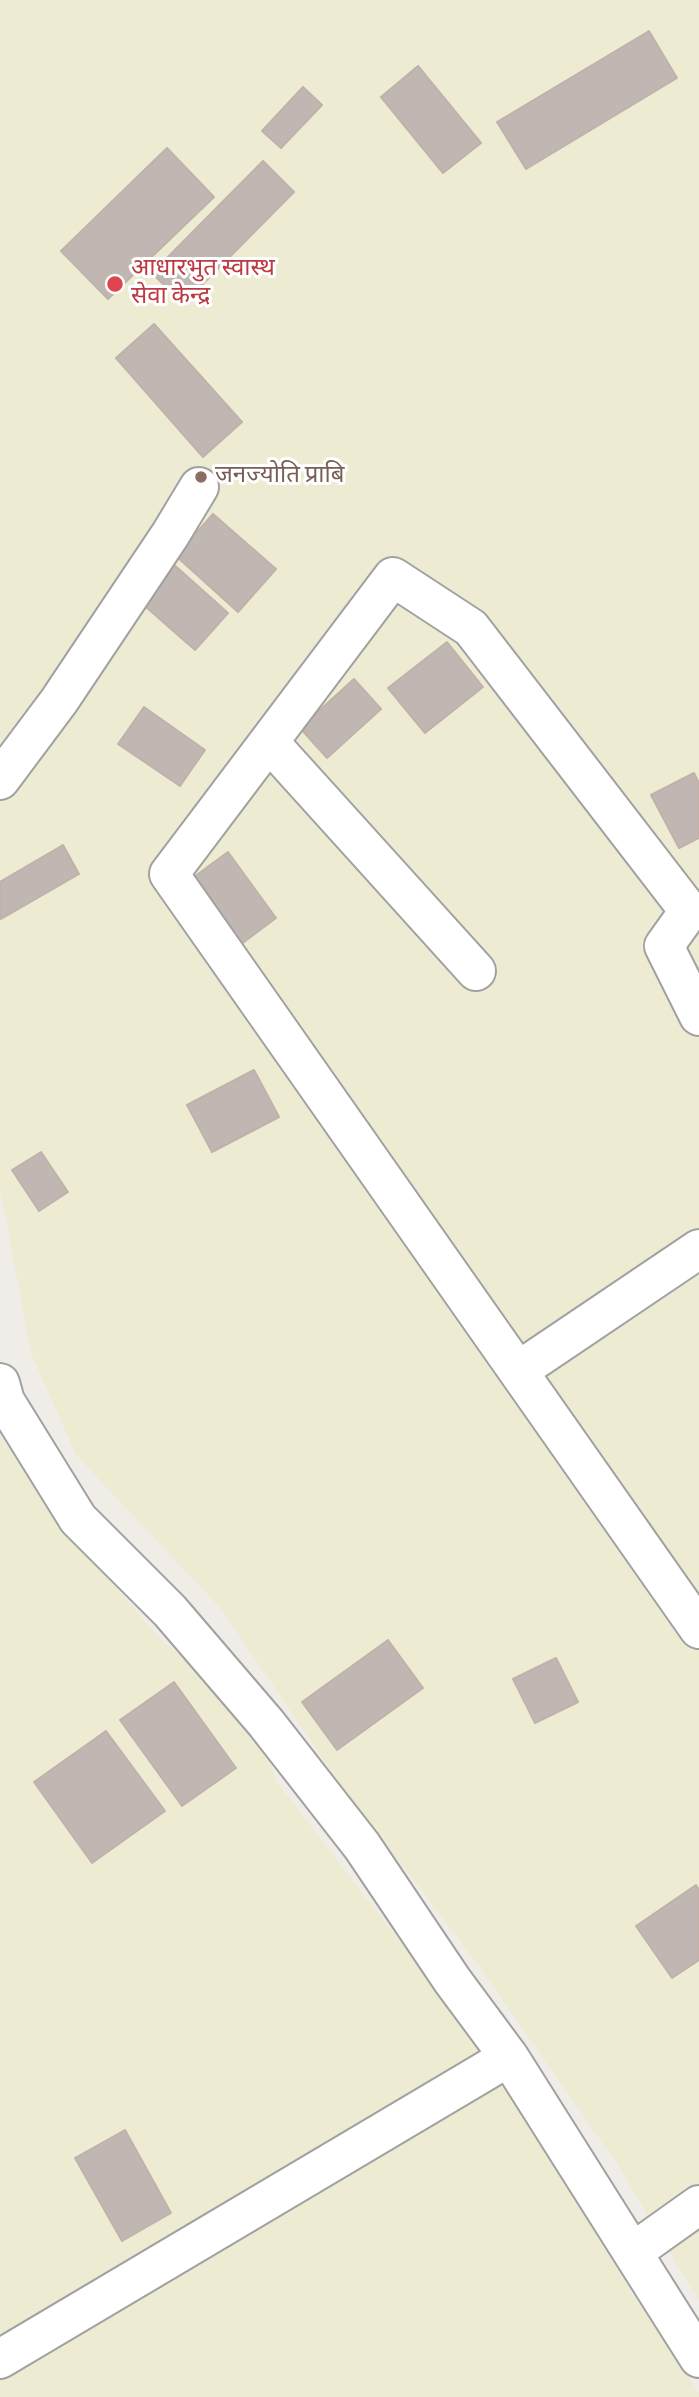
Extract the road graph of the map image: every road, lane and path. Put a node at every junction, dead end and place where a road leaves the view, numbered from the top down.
1 (199, 487) dead end
2 (269, 742) junction
3 (0, 780) edge
4 (476, 971) dead end
5 (699, 1016) edge
6 (699, 1249) edge
7 (518, 1371) junction
8 (0, 1383) edge
9 (699, 1629) edge
10 (509, 2057) junction
11 (699, 2205) edge
12 (633, 2252) junction
13 (699, 2358) edge
14 (0, 2359) edge

1 - 3 street
2 - 4 street
2 - 5 street
2 - 7 street
6 - 7 street
7 - 9 street
8 - 10 street
10 - 12 street
10 - 14 street
11 - 12 street
12 - 13 street

